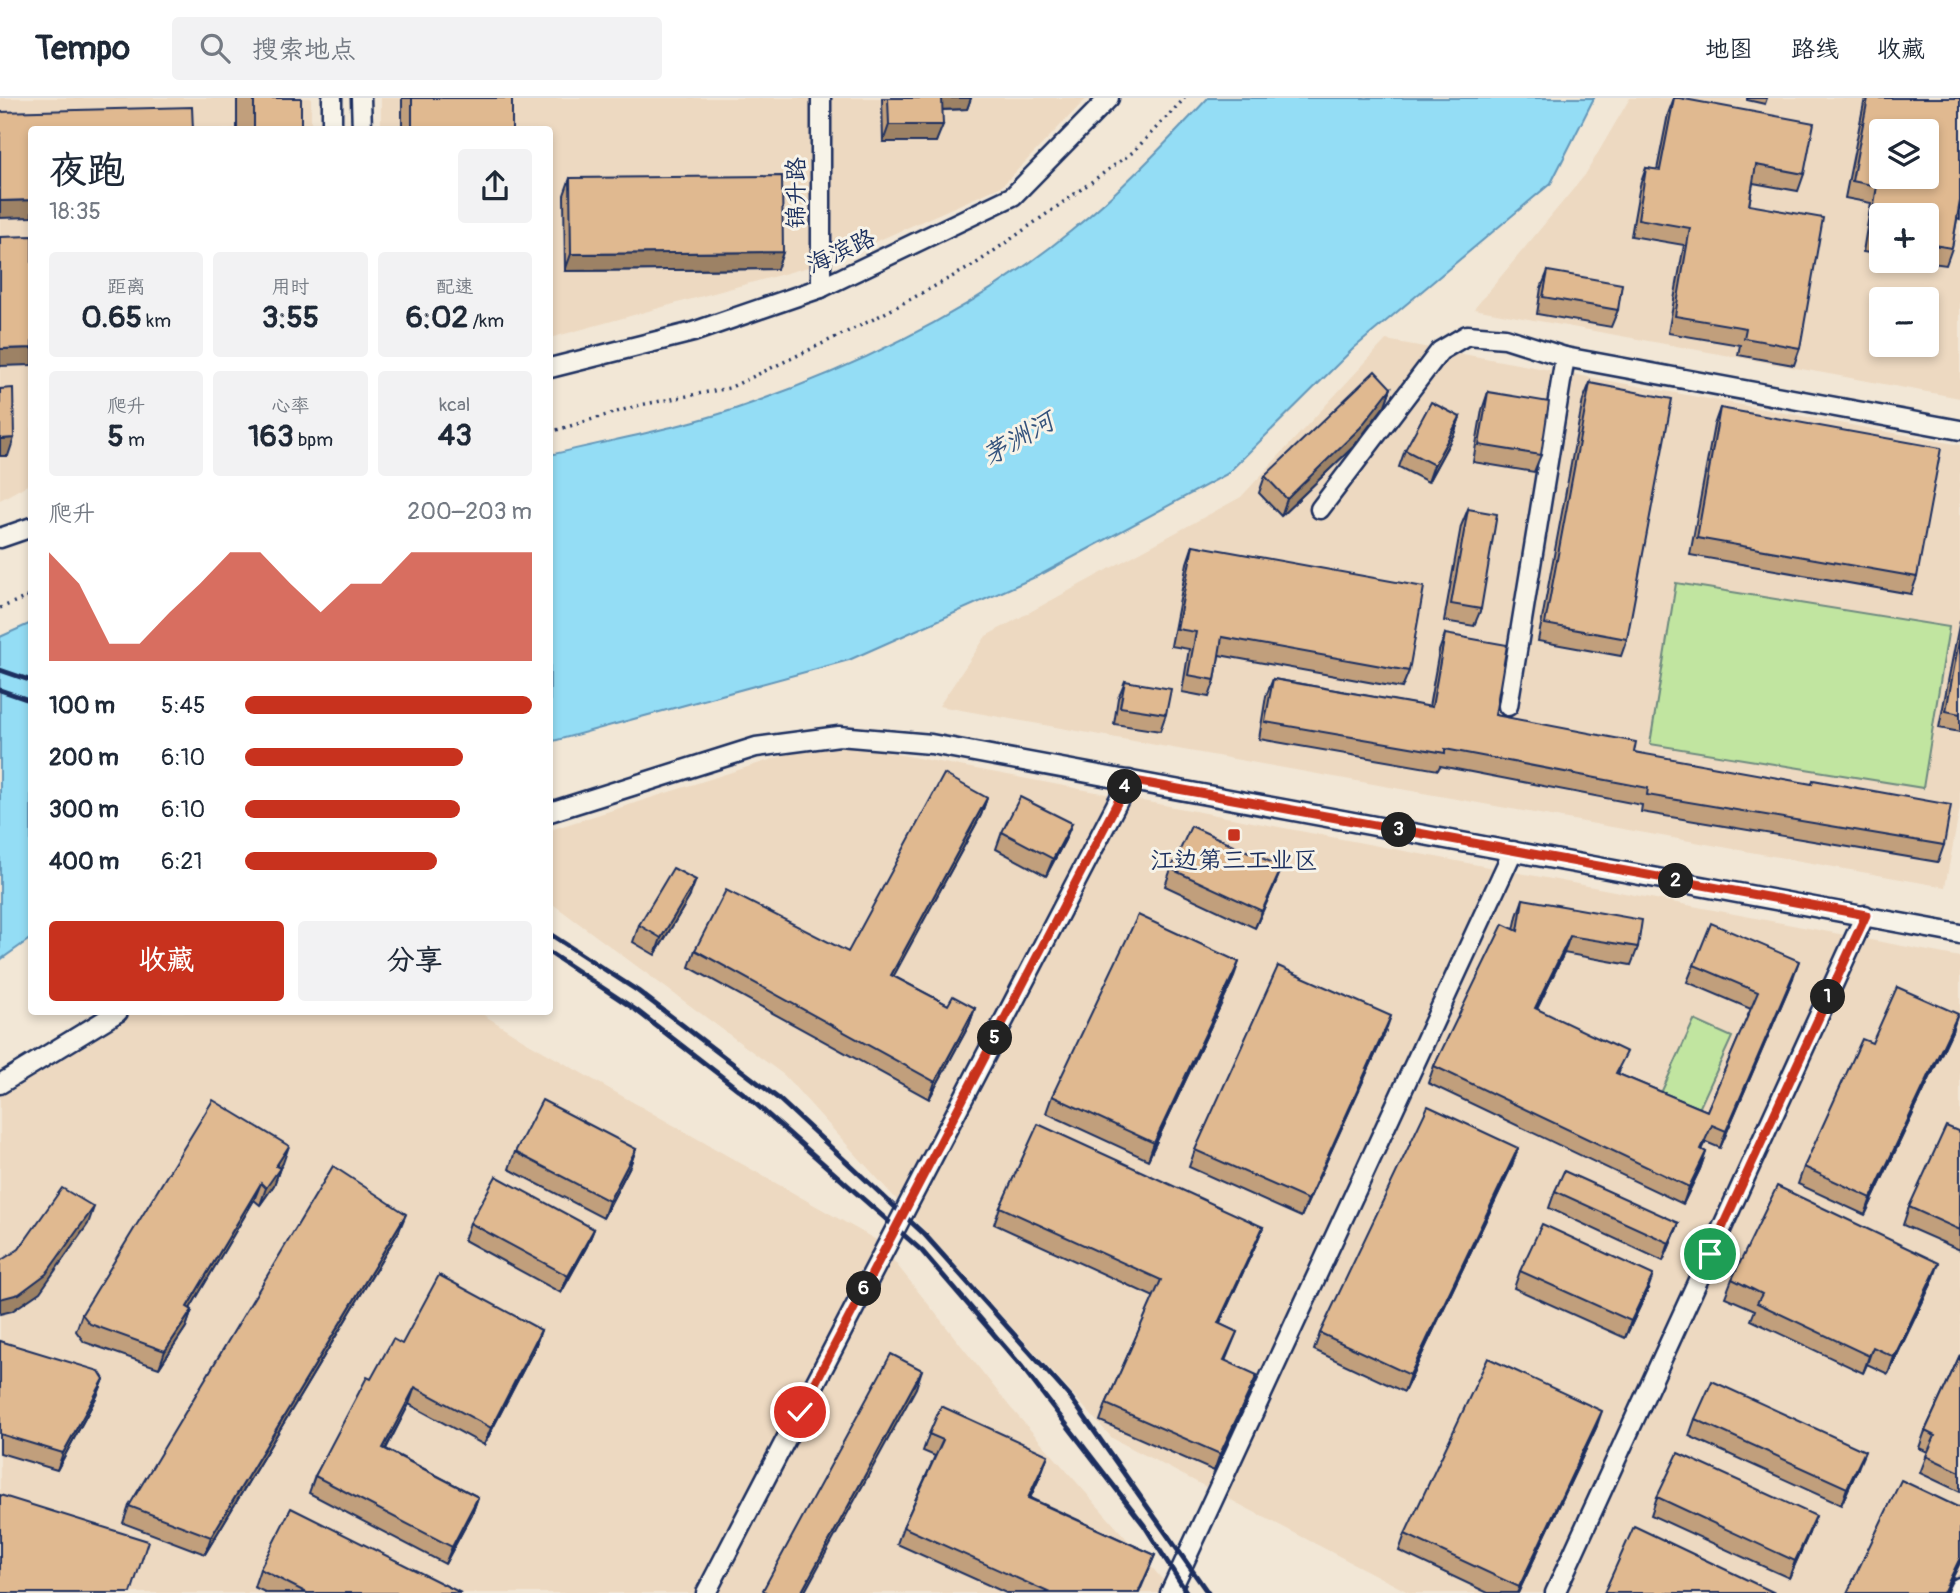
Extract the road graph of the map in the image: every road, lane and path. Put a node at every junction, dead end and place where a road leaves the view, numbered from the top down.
1 (332, 98) edge
2 (361, 98) edge
3 (821, 98) edge
4 (1109, 98) edge
5 (1185, 98) edge
6 (332, 126) edge
7 (362, 126) edge
8 (821, 288) junction
9 (1564, 357) junction
10 (553, 367) edge
11 (1960, 430) edge
12 (553, 431) edge
13 (1320, 509) dead end
14 (28, 528) edge
15 (0, 538) edge
16 (28, 597) edge
17 (0, 608) edge
18 (1508, 706) dead end
19 (1129, 780) junction
20 (553, 811) edge
21 (1513, 851) junction
22 (1866, 915) junction
23 (1959, 928) edge
24 (113, 1015) edge
25 (0, 1084) edge
26 (1960, 1587) edge
27 (706, 1593) edge
28 (1170, 1593) edge
29 (1555, 1593) edge
30 (1957, 1593) edge

1 - 6 street
2 - 7 street
3 - 8 street, 锦升路
4 - 8 street, 海滨路
5 - 12 path
8 - 10 street, 海滨路
9 - 11 street
9 - 13 street
9 - 18 street
14 - 15 street
16 - 17 path
19 - 20 street
19 - 21 street
19 - 27 street
21 - 22 street
21 - 28 street
22 - 23 street
22 - 29 street
24 - 25 street
26 - 30 street

